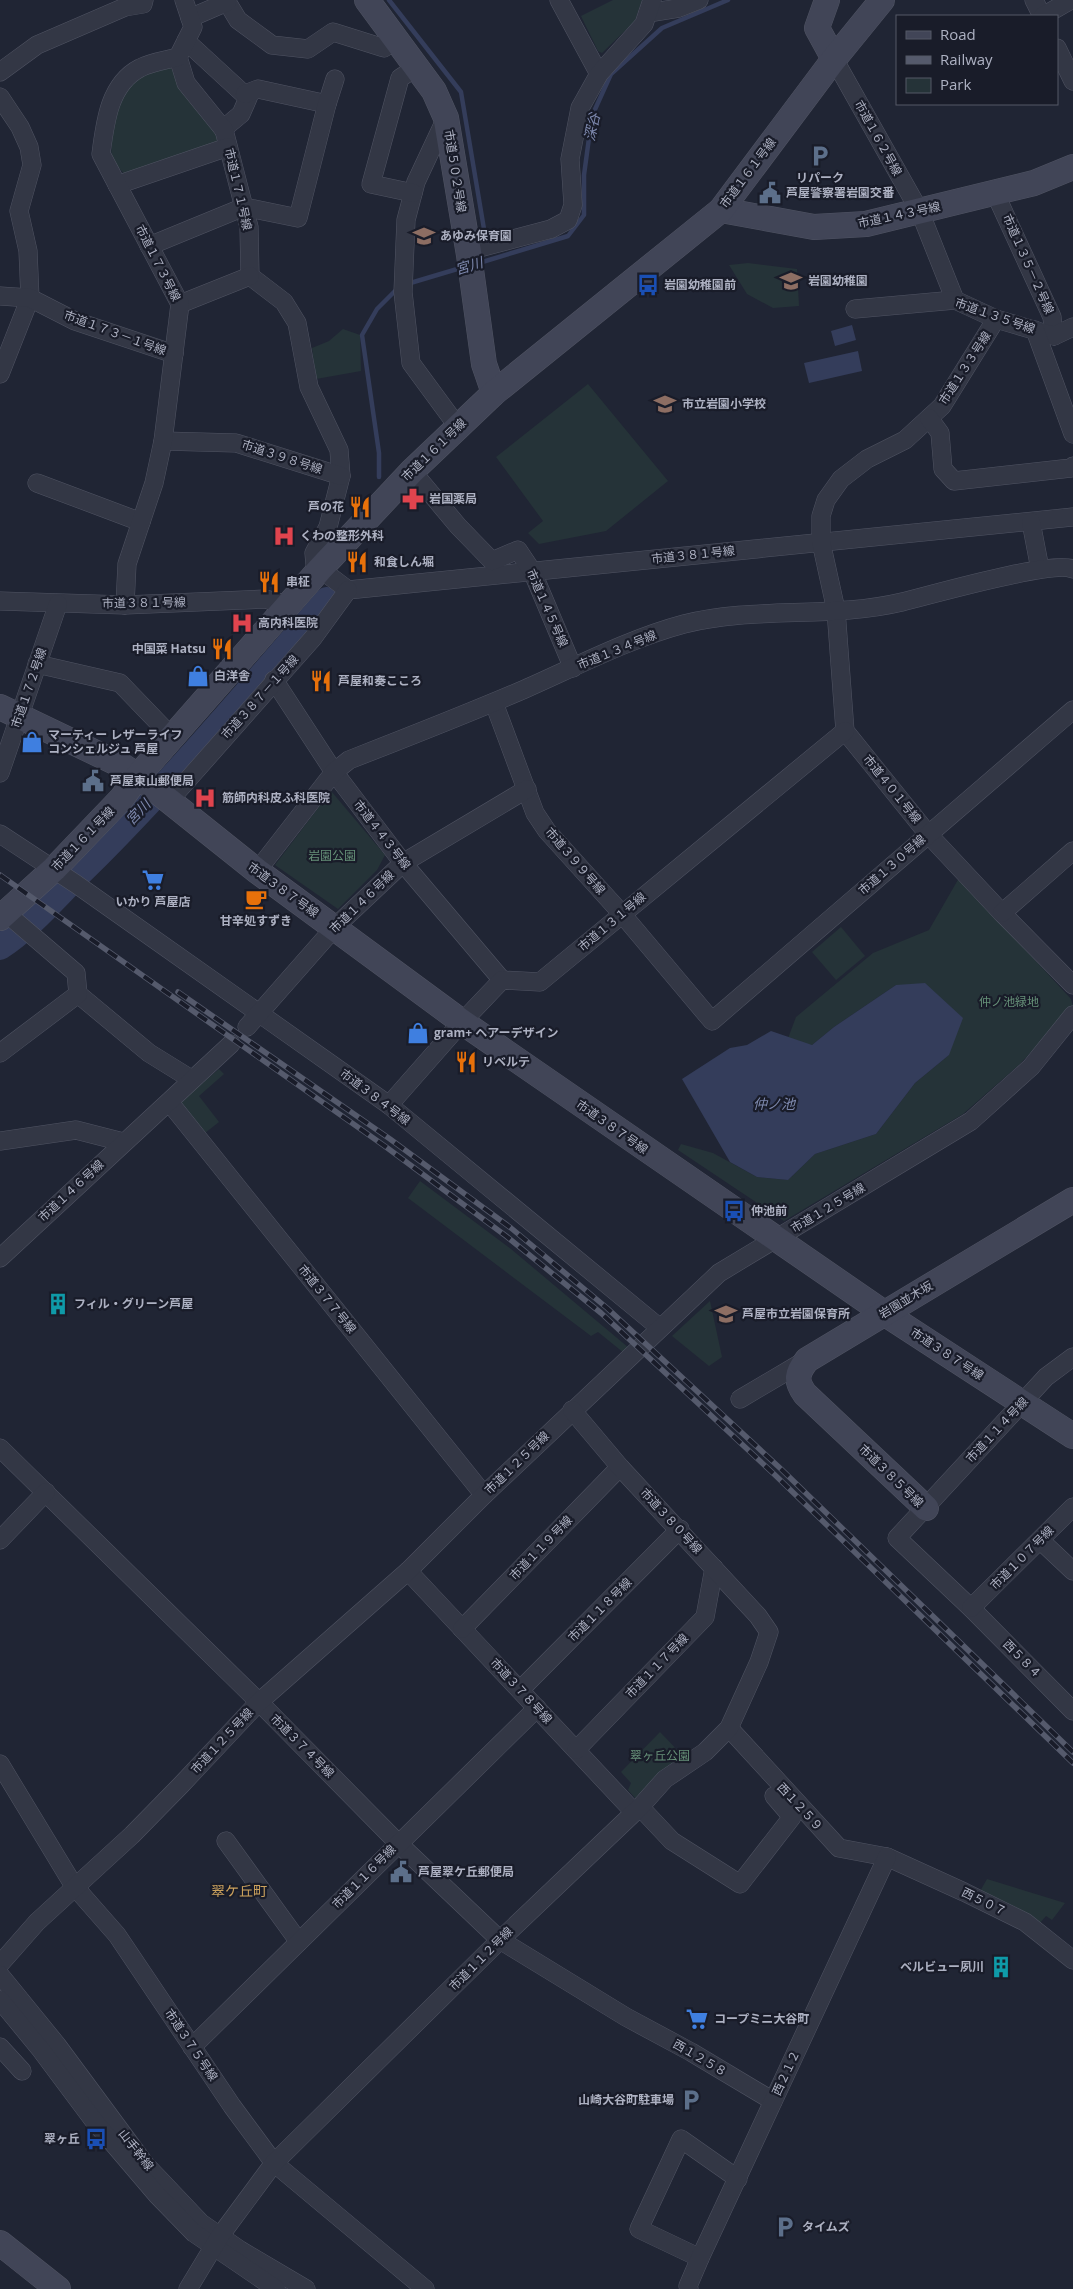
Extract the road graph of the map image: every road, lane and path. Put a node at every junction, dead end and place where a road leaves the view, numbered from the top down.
1 (144, 0) edge
2 (184, 0) edge
3 (366, 0) edge
4 (559, 0) edge
5 (699, 0) edge
6 (827, 0) edge
7 (882, 0) edge
8 (1034, 0) edge
9 (1072, 0) edge
10 (226, 1) edge
11 (650, 7) edge
12 (1042, 15) edge
13 (1044, 15) edge
14 (190, 18) junction
15 (396, 39) junction
16 (182, 49) junction
17 (1058, 50) edge
18 (834, 59) junction
19 (417, 67) junction
20 (0, 72) edge
21 (599, 74) junction
22 (335, 79) dead end
23 (1073, 81) edge
24 (245, 94) junction
25 (0, 97) edge
26 (327, 104) junction
27 (446, 118) junction
28 (223, 129) junction
29 (228, 147) junction
30 (1073, 167) edge
31 (118, 185) junction
32 (413, 193) junction
33 (995, 193) junction
34 (244, 207) junction
35 (721, 210) junction
36 (920, 212) junction
37 (149, 246) junction
38 (471, 257) junction
39 (250, 276) junction
40 (0, 296) edge
41 (30, 298) junction
42 (955, 300) junction
43 (180, 304) junction
44 (855, 309) dead end
45 (996, 319) junction
46 (1073, 327) edge
47 (1035, 330) junction
48 (1054, 336) junction
49 (174, 354) junction
50 (0, 374) edge
51 (494, 393) junction
52 (929, 418) junction
53 (458, 426) junction
54 (1073, 434) edge
55 (163, 441) junction
56 (1073, 466) edge
57 (412, 471) junction
58 (342, 476) junction
59 (37, 483) dead end
60 (1073, 518) edge
61 (141, 522) junction
62 (1031, 522) junction
63 (821, 542) junction
64 (1040, 568) junction
65 (320, 569) junction
66 (1073, 569) edge
67 (532, 571) junction
68 (348, 590) junction
69 (0, 601) edge
70 (58, 604) junction
71 (124, 604) junction
72 (288, 605) junction
73 (836, 610) junction
74 (37, 664) junction
75 (573, 668) junction
76 (274, 680) junction
77 (494, 703) junction
78 (1073, 710) edge
79 (9, 712) edge
80 (845, 731) junction
81 (172, 737) junction
82 (334, 772) junction
83 (0, 773) edge
84 (527, 789) junction
85 (156, 792) junction
86 (0, 834) edge
87 (928, 834) junction
88 (1073, 851) edge
89 (403, 862) junction
90 (256, 871) junction
91 (66, 877) junction
92 (622, 914) junction
93 (1002, 914) junction
94 (7, 917) edge
95 (335, 927) junction
96 (502, 980) junction
97 (1073, 985) edge
98 (78, 994) junction
99 (259, 1014) junction
100 (1073, 1015) edge
101 (712, 1021) joint
102 (462, 1022) junction
103 (247, 1027) dead end
104 (231, 1044) dead end
105 (0, 1053) edge
106 (191, 1079) junction
107 (170, 1103) junction
108 (389, 1105) junction
109 (0, 1141) edge
110 (123, 1142) junction
111 (1073, 1200) edge
112 (778, 1240) junction
113 (0, 1258) edge
114 (884, 1313) junction
115 (660, 1328) junction
116 (1073, 1356) edge
117 (807, 1360) junction
118 (740, 1399) dead end
119 (1023, 1403) junction
120 (572, 1410) junction
121 (1073, 1436) edge
122 (0, 1448) edge
123 (620, 1467) junction
124 (46, 1492) junction
125 (484, 1495) junction
126 (1073, 1507) edge
127 (926, 1508) junction
128 (680, 1529) junction
129 (0, 1540) edge
130 (1040, 1540) junction
131 (714, 1568) junction
132 (408, 1571) junction
133 (1073, 1571) edge
134 (971, 1608) junction
135 (462, 1629) junction
136 (769, 1632) joint
137 (520, 1690) junction
138 (259, 1702) junction
139 (537, 1708) junction
140 (1073, 1711) edge
141 (729, 1728) junction
142 (576, 1750) junction
143 (0, 1764) edge
144 (637, 1809) junction
145 (226, 1842) dead end
146 (398, 1843) junction
147 (887, 1857) junction
148 (74, 1886) junction
149 (500, 1940) junction
150 (299, 1942) junction
151 (1073, 1960) edge
152 (0, 1964) edge
153 (0, 1975) edge
154 (0, 2000) edge
155 (626, 2017) joint
156 (0, 2047) edge
157 (192, 2047) junction
158 (22, 2071) dead end
159 (773, 2101) junction
160 (274, 2163) junction
161 (738, 2179) junction
162 (217, 2242) junction
163 (0, 2243) edge
164 (700, 2258) junction
165 (58, 2289) edge
166 (188, 2289) edge
167 (276, 2289) edge
168 (306, 2289) edge
169 (425, 2289) edge
170 (689, 2289) edge

1 - 20 street
2 - 14 street
3 - 15 street, 市道５０２号線
4 - 21 street
5 - 11 street
6 - 18 street
7 - 18 street, 市道１６１号線
8 - 12 street
9 - 13 street
10 - 14 street
10 - 15 street
11 - 21 street
14 - 16 street
15 - 19 street, 市道５０２号線
16 - 24 street
16 - 28 street, 市道１７１号線
16 - 31 street, 市道１７３号線
17 - 23 street
18 - 35 street, 市道１６１号線
18 - 36 street, 市道１６２号線
19 - 27 street, 市道５０２号線
19 - 32 street
21 - 38 street
22 - 26 street
24 - 26 street
24 - 28 street
25 - 41 street
26 - 34 street
27 - 32 street
27 - 38 street, 市道５０２号線
28 - 29 street, 市道１７１号線
29 - 31 street
29 - 34 street, 市道１７１号線
30 - 33 street, 市道１４３号線
31 - 37 street, 市道１７３号線
32 - 53 street
33 - 36 street, 市道１４３号線
33 - 48 street, 市道１３５－２号線
34 - 37 street
34 - 39 street, 市道１７１号線
35 - 36 street, 市道１４３号線
35 - 51 street, 市道１６１号線
36 - 42 street, 市道１６２号線
37 - 43 street, 市道１７３号線
38 - 51 street, 市道５０２号線
39 - 43 street
39 - 58 street
40 - 41 street, 市道１７３－１号線
41 - 49 street, 市道１７３－１号線
41 - 50 street
42 - 44 street, 市道１３５号線
42 - 45 street, 市道１３５号線
43 - 49 street, 市道１７３号線
45 - 47 street, 市道１３５号線
45 - 52 street, 市道１３３号線
46 - 48 street
47 - 48 street, 市道１３５号線
47 - 54 street
49 - 55 street, 市道１７３号線
51 - 53 street, 市道１６１号線
52 - 56 street
52 - 63 street, 市道１３３号線
53 - 57 street, 市道１６１号線
55 - 58 street, 市道３９８号線
55 - 61 street, 市道１７３号線
57 - 65 street, 市道１６１号線
57 - 67 street, 市道１４５号線
58 - 65 street
59 - 61 street
60 - 62 street, 市道３８１号線
61 - 71 street, 市道１７３号線
62 - 63 street, 市道３８１号線
62 - 64 street
63 - 67 street, 市道３８１号線
63 - 73 street
64 - 66 street, 市道１３４号線
64 - 73 street, 市道１３４号線
65 - 68 street
65 - 72 street, 市道１６１号線
67 - 68 street, 市道３８１号線
67 - 75 street, 市道１４５号線
68 - 76 street, 市道３８７－１号線
69 - 70 street, 市道３８１号線
70 - 71 street, 市道３８１号線
70 - 74 street, 市道１７２号線
71 - 72 street, 市道３８１号線
72 - 81 street, 市道１６１号線
73 - 75 street, 市道１３４号線
73 - 80 street
74 - 79 street, 市道１７２号線
74 - 81 street
75 - 77 street, 市道１３４号線
76 - 82 street, 市道４４３号線
76 - 85 street, 市道３８７－１号線
77 - 82 street, 市道１３４号線
77 - 84 street, 市道３９９号線
78 - 87 street, 市道１３０号線
79 - 83 street, 市道１７２号線
79 - 85 street, 市道３８７号線
80 - 87 street, 市道４０１号線
80 - 92 street, 市道１３１号線
81 - 85 street, 市道１６１号線
82 - 89 street, 市道４４３号線
82 - 90 street, 市道１３４号線
84 - 89 street, 市道１４６号線
84 - 92 street, 市道３９９号線
85 - 90 street, 市道３８７号線
85 - 91 street, 市道１６１号線
86 - 91 street
87 - 93 street, 市道４０１号線
87 - 101 street, 市道１３０号線
88 - 93 street
89 - 95 street, 市道１４６号線
89 - 96 street, 市道４４３号線
90 - 95 street, 市道３８７号線
91 - 94 street, 市道１６１号線
91 - 99 street, 市道３８４号線
92 - 96 street, 市道１３１号線
92 - 101 street, 市道３９９号線
93 - 97 street, 市道４０１号線
94 - 98 street
95 - 99 street, 市道１４６号線
95 - 102 street, 市道３８７号線
96 - 102 street
98 - 105 street
98 - 106 street
99 - 103 street, 市道１４６号線
99 - 108 street, 市道３８４号線
100 - 112 street, 市道１２５号線
102 - 108 street
102 - 112 street, 市道３８７号線
104 - 106 street, 市道１４６号線
106 - 107 street, 市道１４６号線
107 - 110 street, 市道１４６号線
107 - 125 street, 市道３７７号線
108 - 115 street, 市道３８４号線
109 - 110 street
110 - 113 street, 市道１４６号線
111 - 114 street, 岩園並木坂
112 - 114 street, 市道３８７号線
112 - 115 street, 市道１２５号線
114 - 117 street, 岩園並木坂
114 - 119 street, 市道３８７号線
115 - 120 street, 市道１２５号線
116 - 119 street, 市道１１４号線
117 - 118 street, 岩園並木坂
117 - 127 street, 市道３８５号線
119 - 121 street, 市道３８７号線
119 - 127 street, 市道１１４号線
120 - 123 street, 市道３８０号線
120 - 125 street, 市道１２５号線
122 - 124 street, 市道３７４号線
123 - 128 street, 市道３８０号線
123 - 135 street, 市道１１９号線
124 - 129 street
124 - 138 street, 市道３７４号線
125 - 132 street, 市道１２５号線
126 - 130 street, 市道１０７号線
127 - 134 street, 市道３８５号線
128 - 131 street, 市道３８０号線
128 - 137 street, 市道１１８号線
130 - 133 street
130 - 134 street, 市道１０７号線
131 - 136 street, 市道３８０号線
131 - 142 street, 市道１１７号線
132 - 135 street, 市道３７８号線
132 - 138 street, 市道１２５号線
134 - 140 street, 西５８４
135 - 137 street, 市道３７８号線
136 - 141 street, 市道１１２号線
137 - 139 street, 市道３７８号線
138 - 146 street, 市道３７４号線
138 - 148 street, 市道１２５号線
139 - 142 street, 市道３７８号線
139 - 146 street, 市道１１６号線
141 - 144 street, 市道１１２号線
141 - 144 street, 市道３７８号線
141 - 147 street, 西１２５９
142 - 144 street, 市道３７８号線
143 - 148 street, 市道３７５号線
144 - 149 street, 市道１１２号線
145 - 150 street
146 - 149 street, 市道３７４号線
146 - 150 street, 市道１１６号線
147 - 151 street, 西５０７
147 - 159 street, 西２１２
148 - 152 street, 市道１２５号線
148 - 157 street, 市道３７５号線
149 - 155 street, 市道３７４号線
149 - 160 street, 市道１１２号線
150 - 157 street, 市道１１６号線
153 - 162 street, 山手幹線
154 - 162 street, 山手幹線
155 - 159 street, 西１２５８
156 - 158 street
157 - 160 street, 市道３７５号線
159 - 161 street, 西２１２
160 - 162 street, 市道１１２号線
160 - 169 street, 市道３７５号線
161 - 164 street, 西２１２
161 - 164 street
162 - 166 street, 市道１１２号線
162 - 167 street, 山手幹線
162 - 168 street, 山手幹線
163 - 165 street
164 - 170 street, 西２１２

